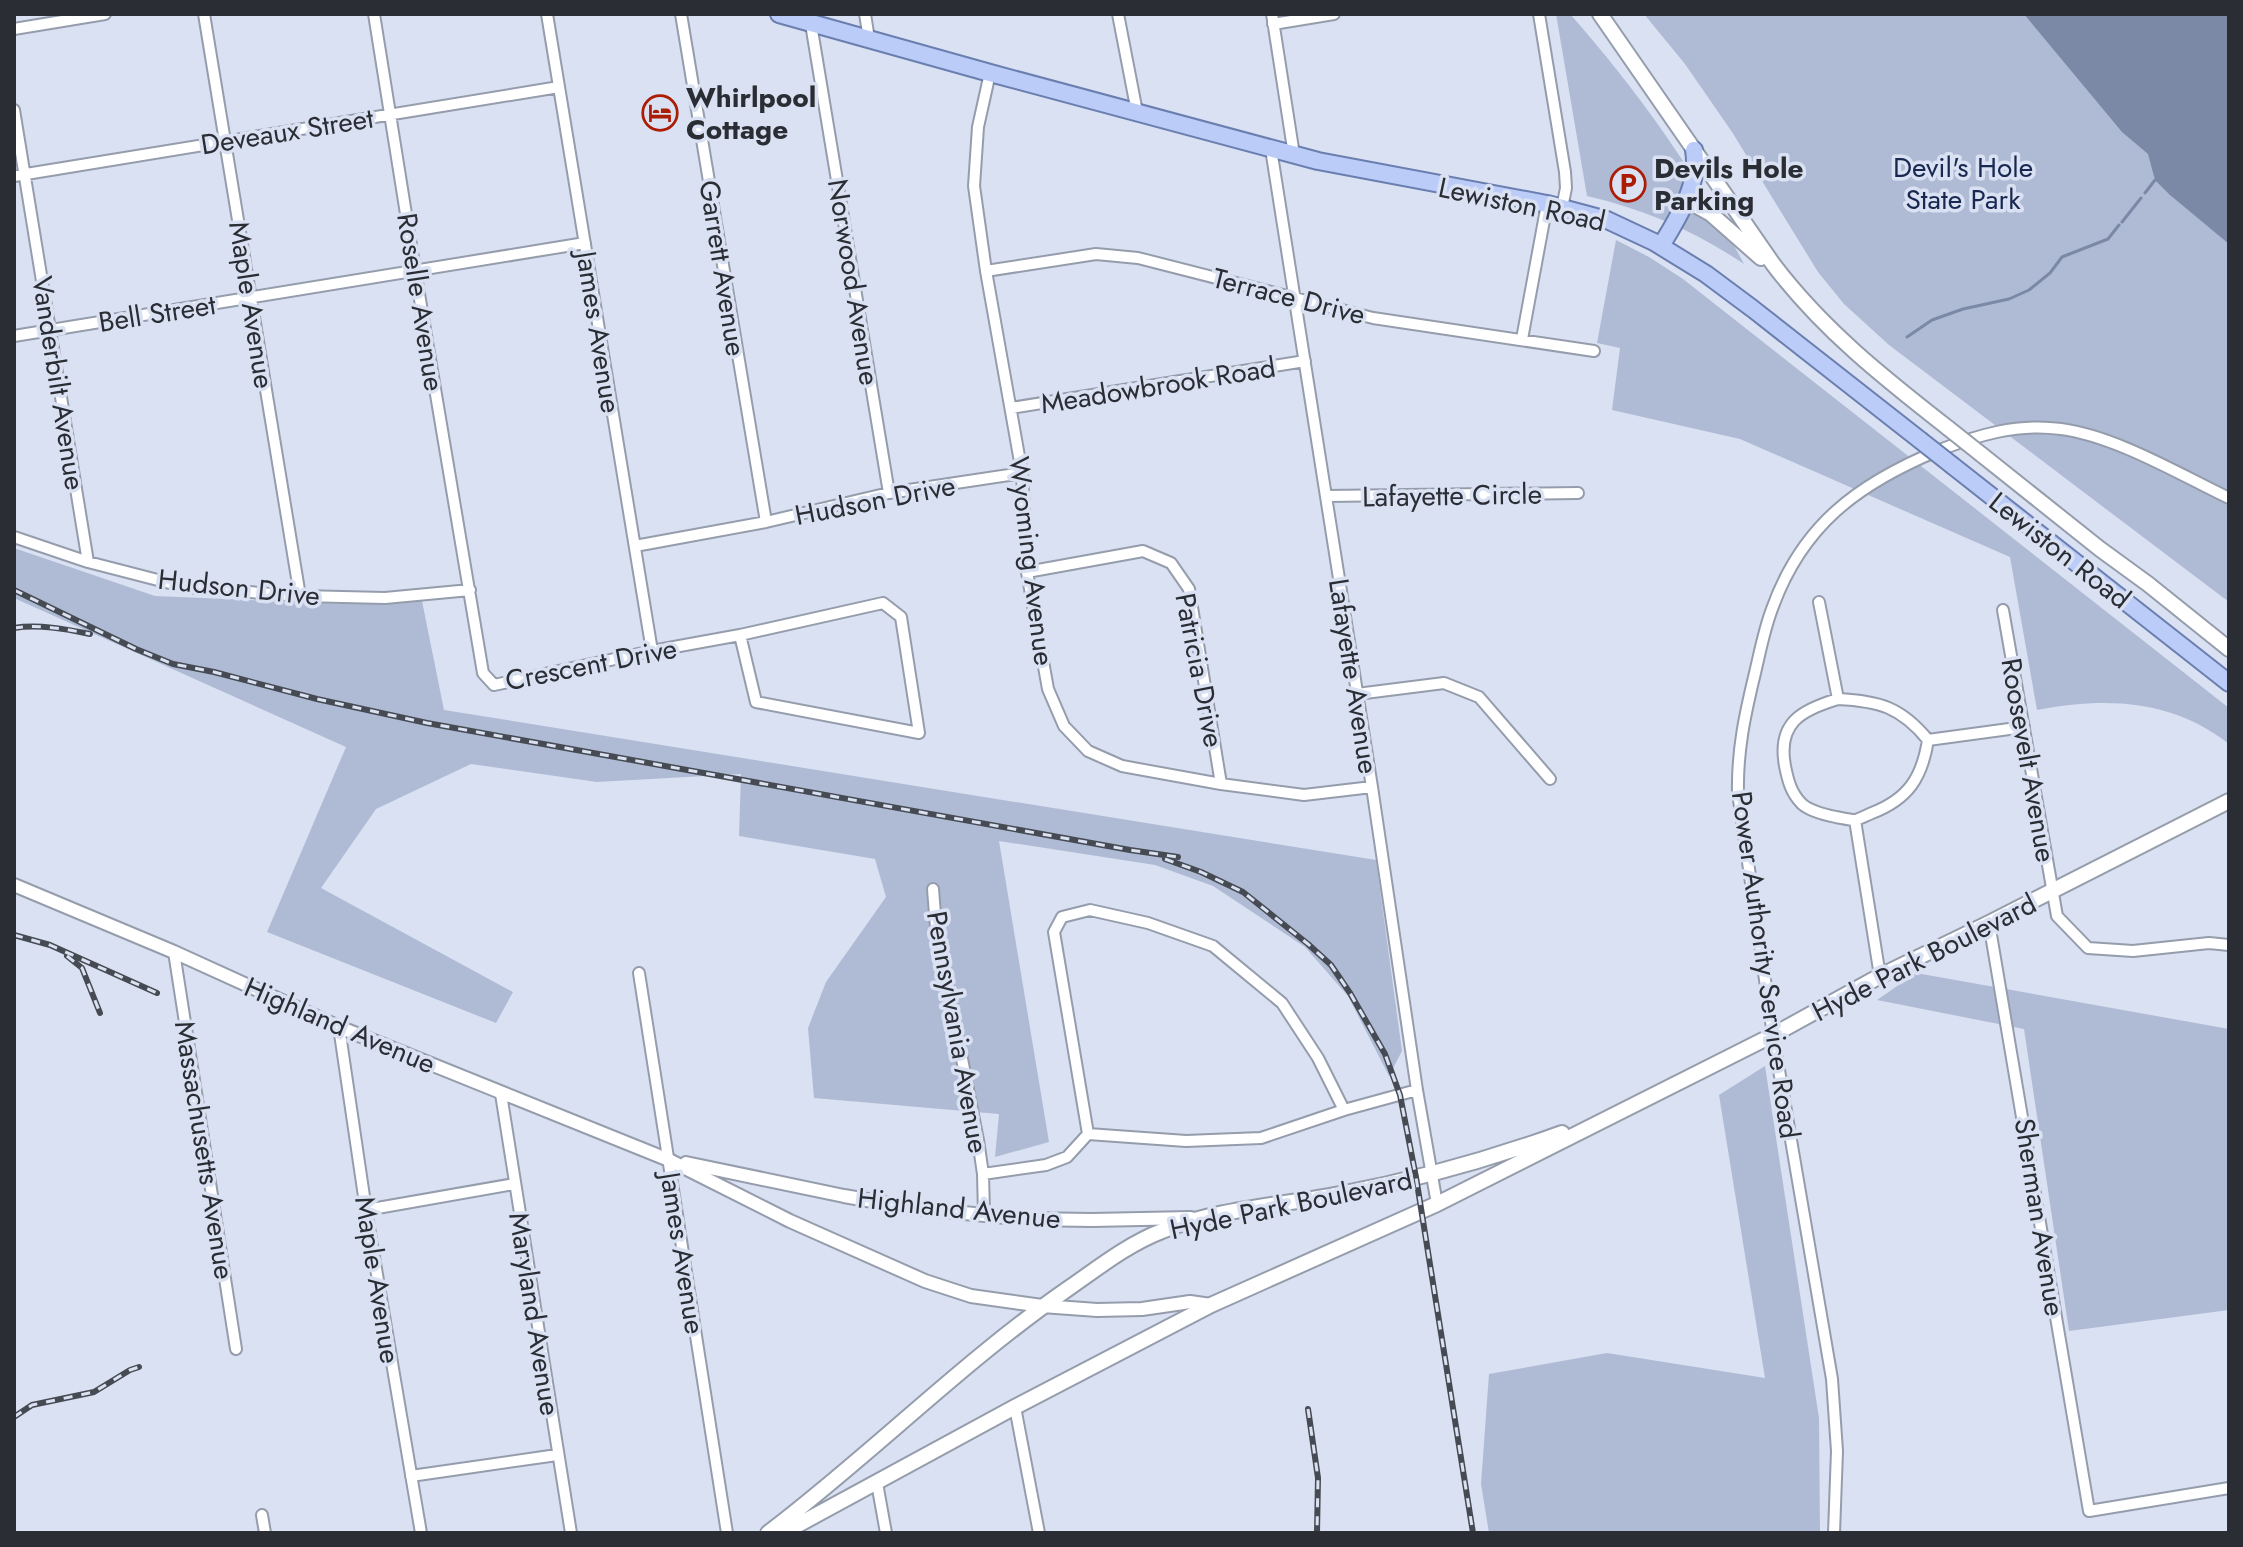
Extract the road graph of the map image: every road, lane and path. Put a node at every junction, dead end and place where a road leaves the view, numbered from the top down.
1 (105, 14) edge
2 (204, 14) edge
3 (374, 14) edge
4 (547, 14) edge
5 (681, 14) edge
6 (779, 14) edge
7 (865, 14) edge
8 (1118, 14) edge
9 (1334, 14) edge
10 (1539, 14) edge
11 (1600, 14) edge
12 (1273, 19) edge
13 (811, 24) junction
14 (14, 29) edge
15 (869, 39) junction
16 (990, 73) junction
17 (559, 87) junction
18 (14, 110) edge
19 (1137, 112) junction
20 (391, 114) junction
21 (225, 141) junction
22 (1271, 149) junction
23 (1694, 150) junction
24 (1294, 155) junction
25 (19, 175) edge
26 (1686, 200) junction
27 (1555, 206) junction
28 (585, 243) junction
29 (1661, 246) junction
30 (415, 270) junction
31 (986, 271) junction
32 (1784, 279) junction
33 (251, 297) junction
34 (1295, 298) junction
35 (50, 330) junction
36 (14, 336) edge
37 (1522, 339) junction
38 (1594, 351) dead end
39 (1305, 361) junction
40 (1011, 408) junction
41 (1022, 473) junction
42 (889, 493) junction
43 (1578, 493) dead end
44 (1326, 496) junction
45 (2229, 498) edge
46 (766, 522) junction
47 (14, 537) edge
48 (635, 546) junction
49 (88, 562) junction
50 (1027, 572) junction
51 (470, 590) junction
52 (300, 596) junction
53 (1819, 602) dead end
54 (2003, 610) dead end
55 (740, 635) junction
56 (2229, 649) edge
57 (652, 651) junction
58 (2229, 683) edge
59 (1357, 694) junction
60 (1838, 699) junction
61 (2024, 727) junction
62 (1928, 740) junction
63 (1550, 779) dead end
64 (1221, 784) junction
65 (1372, 787) junction
66 (2229, 801) edge
67 (1855, 820) junction
68 (14, 885) edge
69 (933, 889) dead end
70 (2052, 891) junction
71 (1989, 923) junction
72 (2229, 945) edge
73 (174, 952) junction
74 (639, 973) dead end
75 (1880, 976) junction
76 (339, 1027) junction
77 (1773, 1035) junction
78 (1417, 1090) junction
79 (501, 1094) junction
80 (1344, 1110) junction
81 (1619, 1113) junction
82 (1088, 1134) junction
83 (669, 1160) junction
84 (1432, 1173) junction
85 (983, 1174) junction
86 (514, 1184) junction
87 (1437, 1204) junction
88 (366, 1210) junction
89 (984, 1214) junction
90 (1206, 1218) junction
91 (1211, 1305) junction
92 (1042, 1306) junction
93 (236, 1349) dead end
94 (1015, 1407) junction
95 (557, 1455) junction
96 (411, 1476) junction
97 (877, 1483) junction
98 (2229, 1488) edge
99 (262, 1515) dead end
100 (265, 1533) edge
101 (421, 1533) edge
102 (571, 1533) edge
103 (727, 1533) edge
104 (768, 1533) edge
105 (783, 1533) edge
106 (886, 1533) edge
107 (1039, 1533) edge
108 (1834, 1533) edge

1 - 14 street
2 - 21 street, Maple Avenue
3 - 20 street, Roselle Avenue
4 - 17 street, James Avenue
5 - 46 street, Garrett Avenue
6 - 13 main road, Lewiston Road
7 - 15 street
8 - 19 street
9 - 12 street
10 - 27 street
11 - 23 main road
12 - 24 street
13 - 15 main road, Lewiston Road
13 - 42 street, Norwood Avenue
15 - 16 main road, Lewiston Road
16 - 19 main road, Lewiston Road
16 - 31 street, Wyoming Avenue
17 - 20 street, Deveaux Street
17 - 28 street, James Avenue
18 - 25 street, Vanderbilt Avenue
19 - 22 main road, Lewiston Road
20 - 21 street, Deveaux Street
20 - 30 street, Roselle Avenue
21 - 25 street, Deveaux Street
21 - 33 street, Maple Avenue
22 - 24 main road, Lewiston Road
22 - 34 street, Lafayette Avenue
23 - 26 main road
23 - 32 main road
24 - 27 main road, Lewiston Road
25 - 35 street, Vanderbilt Avenue
26 - 29 main road
26 - 32 main road
27 - 29 main road, Lewiston Road
27 - 37 street
28 - 30 street, Bell Street
28 - 48 street, James Avenue
29 - 58 main road, Lewiston Road, bridge
30 - 33 street, Bell Street
30 - 51 street, Roselle Avenue
31 - 34 street, Terrace Drive
31 - 40 street, Wyoming Avenue
32 - 56 main road, bridge
33 - 35 street, Bell Street
33 - 52 street, Maple Avenue
34 - 37 street, Terrace Drive
34 - 39 street, Lafayette Avenue
35 - 36 street, Bell Street
35 - 49 street, Vanderbilt Avenue
37 - 38 street, Terrace Drive
39 - 40 street, Meadowbrook Road
39 - 44 street, Lafayette Avenue
40 - 41 street, Wyoming Avenue
41 - 42 street, Hudson Drive
41 - 50 street, Wyoming Avenue
42 - 46 street, Hudson Drive
43 - 44 street, Lafayette Circle
44 - 59 street, Lafayette Avenue
45 - 77 street, Power Authority Service Road
46 - 48 street, Hudson Drive
47 - 49 street, Hudson Drive
48 - 57 street, James Avenue
49 - 52 street, Hudson Drive
50 - 64 street, Wyoming Avenue
50 - 64 street, Patricia Drive
51 - 52 street, Hudson Drive
51 - 57 street, Crescent Drive
53 - 60 street
54 - 61 street, Roosevelt Avenue
55 - 55 street, Crescent Drive
55 - 57 street, Crescent Drive
59 - 63 street
59 - 65 street, Lafayette Avenue
60 - 62 street
60 - 67 street
61 - 62 street
61 - 70 street, Roosevelt Avenue
62 - 67 street
64 - 65 street, Wyoming Avenue
65 - 78 street, Lafayette Avenue
66 - 70 main road, Hyde Park Boulevard
67 - 75 street
68 - 73 street, Highland Avenue
69 - 85 street, Pennsylvania Avenue
70 - 71 main road, Hyde Park Boulevard
70 - 72 street, Roosevelt Avenue
71 - 75 main road, Hyde Park Boulevard
71 - 98 street, Sherman Avenue
73 - 76 street, Highland Avenue
73 - 93 street, Massachusetts Avenue
74 - 83 street, James Avenue
75 - 77 main road, Hyde Park Boulevard
76 - 79 street, Highland Avenue
76 - 88 street, Maple Avenue
77 - 81 main road, Hyde Park Boulevard
77 - 108 street, Power Authority Service Road
78 - 80 street
78 - 84 street, Lafayette Avenue
79 - 83 street, Highland Avenue
79 - 86 street, Maryland Avenue
80 - 82 street
80 - 82 street
81 - 84 main road, Hyde Park Boulevard
81 - 87 main road, Hyde Park Boulevard
82 - 85 street
83 - 89 street, Highland Avenue
83 - 92 street, Highland Avenue
83 - 103 street, James Avenue
84 - 87 street, Lafayette Avenue
84 - 90 main road, Hyde Park Boulevard
85 - 89 street, Pennsylvania Avenue
86 - 88 street
86 - 95 street, Maryland Avenue
87 - 91 main road, Hyde Park Boulevard
88 - 96 street, Maple Avenue
89 - 90 street, Highland Avenue
90 - 92 main road, Hyde Park Boulevard
91 - 92 street, Highland Avenue
91 - 94 main road, Hyde Park Boulevard
92 - 104 main road, Hyde Park Boulevard
94 - 97 main road, Hyde Park Boulevard
94 - 107 street
95 - 96 street
95 - 102 street, Maryland Avenue
96 - 101 street, Maple Avenue
97 - 105 main road, Hyde Park Boulevard
97 - 106 street
99 - 100 street

